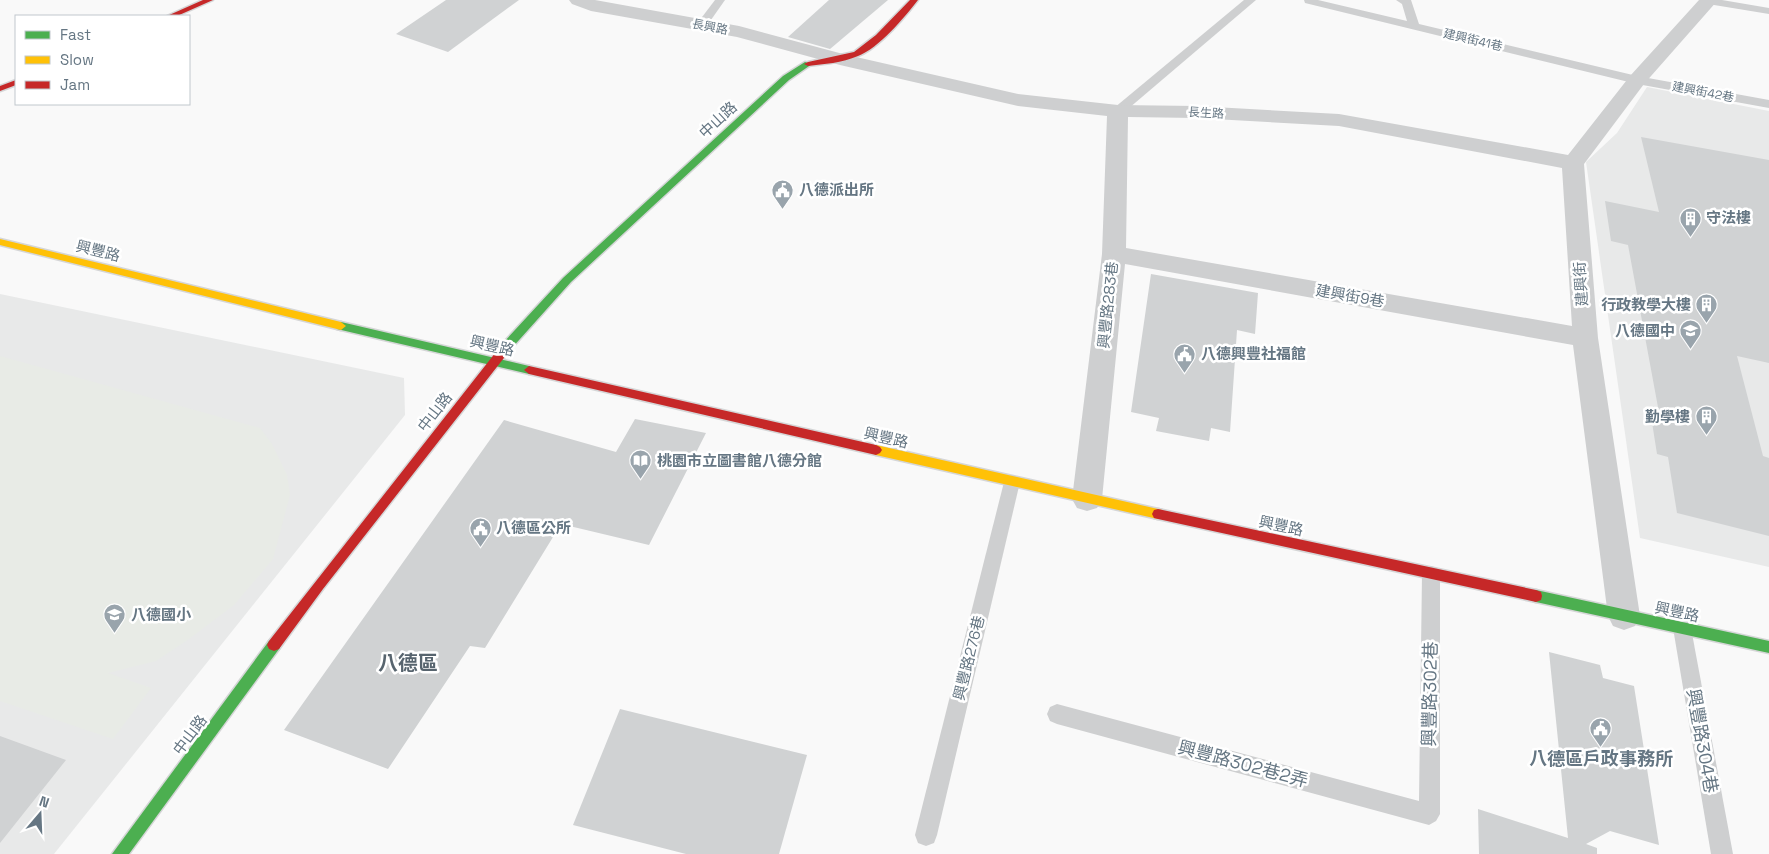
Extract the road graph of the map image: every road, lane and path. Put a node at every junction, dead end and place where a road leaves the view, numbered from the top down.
1 (209, 0) edge
2 (578, 0) edge
3 (720, 0) edge
4 (914, 0) edge
5 (1251, 0) edge
6 (1401, 0) edge
7 (1309, 1) dead end
8 (1709, 1) edge
9 (1769, 11) edge
10 (173, 15) edge
11 (702, 25) junction
12 (1414, 26) junction
13 (840, 59) junction
14 (1637, 80) junction
15 (15, 82) edge
16 (0, 89) edge
17 (1769, 104) edge
18 (1118, 111) junction
19 (1573, 163) junction
20 (0, 242) edge
21 (1114, 254) junction
22 (1585, 338) junction
23 (493, 362) junction
24 (1012, 482) junction
25 (1087, 498) junction
26 (1431, 574) junction
27 (1624, 616) junction
28 (1682, 628) junction
29 (1769, 647) edge
30 (1058, 714) dead end
31 (1429, 814) joint
32 (926, 834) dead end
33 (120, 854) edge
34 (1722, 854) edge

1 - 10 main road
2 - 11 street, 長興路
3 - 11 lane
4 - 13 main road, 中山路
5 - 18 lane
6 - 12 lane
7 - 12 lane, 建興街41巷
8 - 9 lane
8 - 14 street
11 - 13 street, 長興路
12 - 14 lane, 建興街41巷
13 - 18 street, 長生路
13 - 23 main road, 中山路
14 - 17 lane, 建興街42巷
14 - 19 street
15 - 16 main road
18 - 19 street, 長生路
18 - 21 street, 興豐路283巷
19 - 22 street, 建興街
20 - 23 main road, 興豐路
21 - 22 street, 建興街9巷
21 - 25 street, 興豐路283巷
22 - 27 street, 建興街
23 - 24 main road, 興豐路
23 - 33 main road, 中山路
24 - 25 main road, 興豐路
24 - 32 lane, 興豐路276巷
25 - 26 main road, 興豐路
26 - 27 main road, 興豐路
26 - 31 lane, 興豐路302巷
27 - 28 main road, 興豐路
28 - 29 main road, 興豐路
28 - 34 lane, 興豐路304巷
30 - 31 lane, 興豐路302巷2弄

